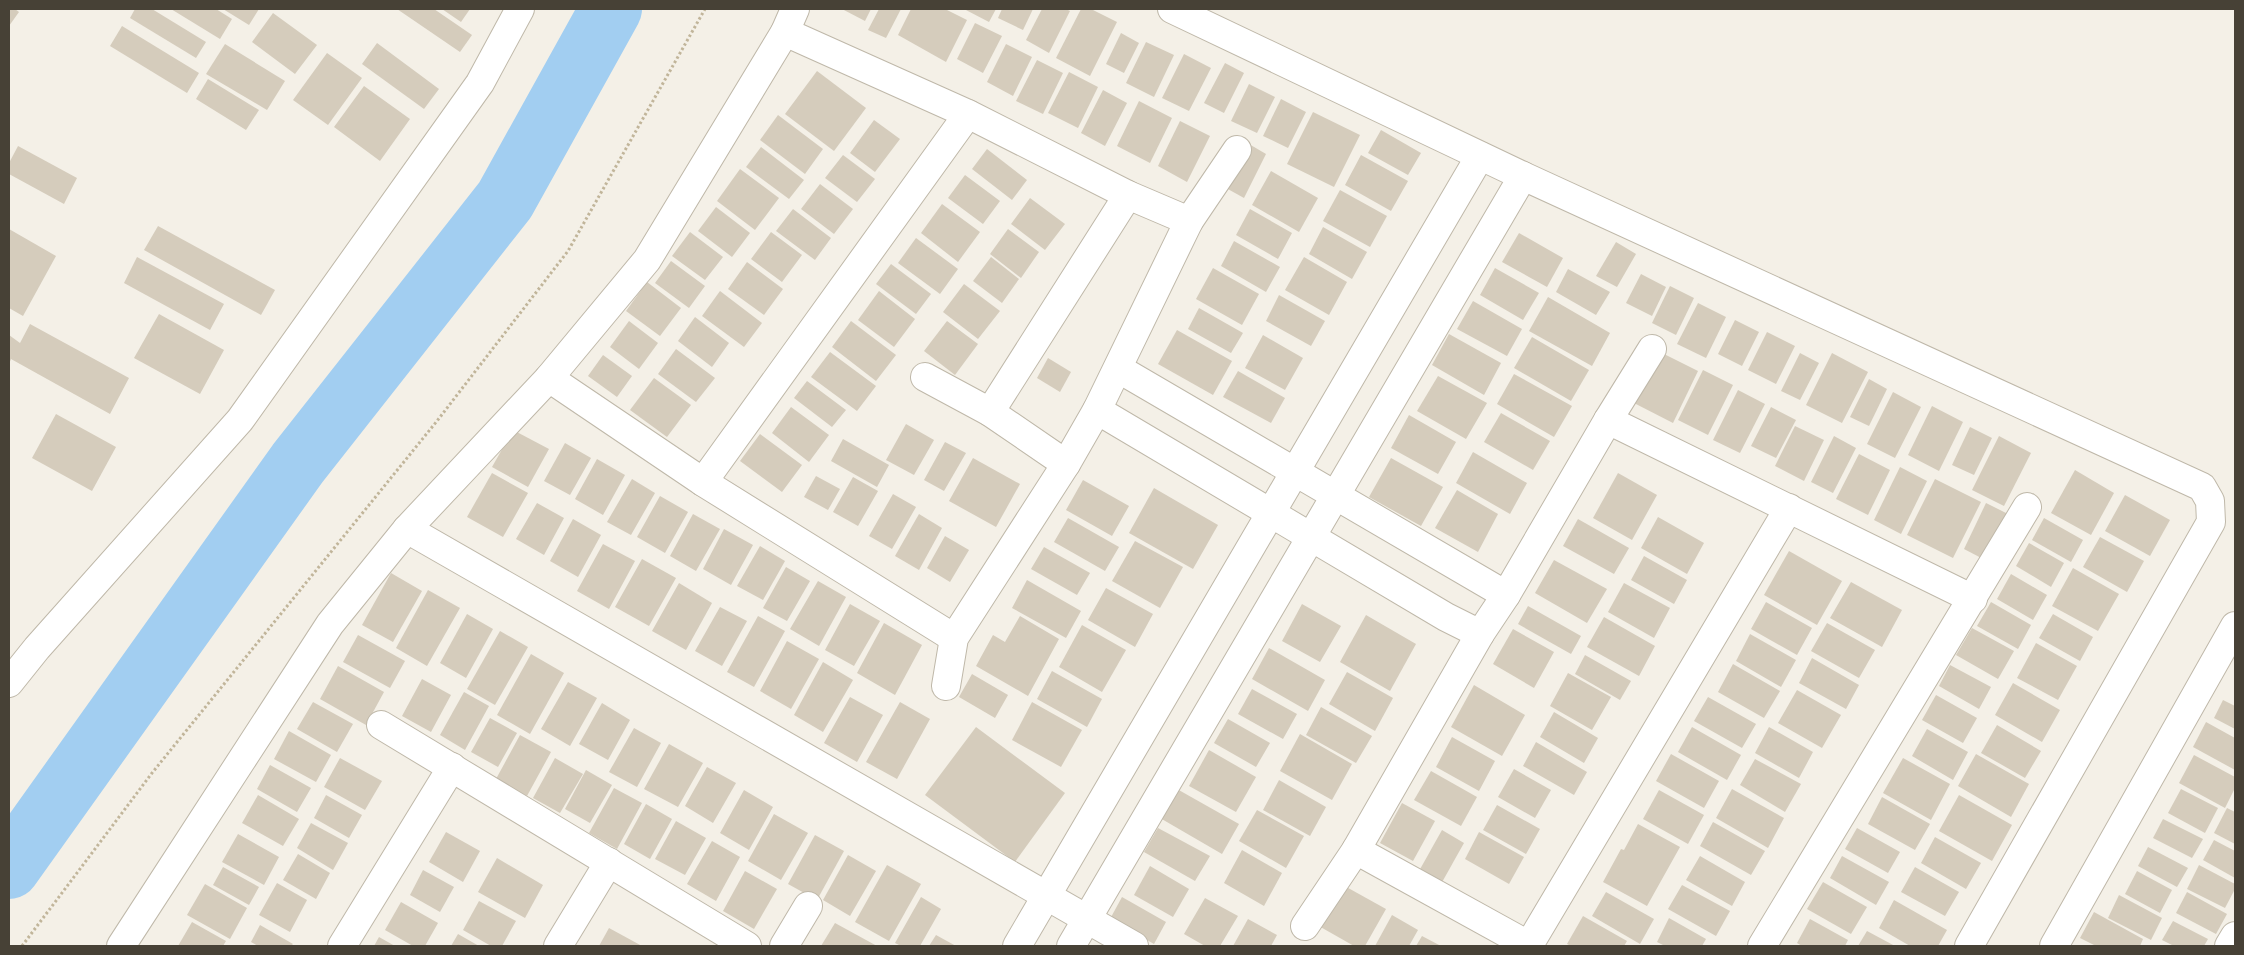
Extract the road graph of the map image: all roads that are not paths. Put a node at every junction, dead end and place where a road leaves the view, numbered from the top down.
1 (520, 9) edge
2 (1172, 9) edge
3 (790, 20) edge
4 (968, 114) junction
5 (1237, 150) dead end
6 (1480, 156) junction
7 (1523, 176) junction
8 (1128, 195) junction
9 (1189, 221) junction
10 (1652, 348) dead end
11 (1119, 369) junction
12 (925, 377) dead end
13 (549, 378) junction
14 (1097, 410) junction
15 (990, 412) junction
16 (1608, 420) junction
17 (1066, 464) junction
18 (1296, 474) junction
19 (703, 482) junction
20 (1336, 497) junction
21 (2027, 507) dead end
22 (1789, 508) junction
23 (1270, 512) junction
24 (407, 529) junction
25 (1311, 536) junction
26 (1506, 595) junction
27 (1973, 599) junction
28 (2235, 626) edge
29 (1480, 634) junction
30 (954, 638) junction
31 (9, 683) edge
32 (946, 686) dead end
33 (381, 725) dead end
34 (452, 767) junction
35 (1356, 850) junction
36 (609, 862) junction
37 (1048, 895) junction
38 (808, 906) dead end
39 (1088, 919) junction
40 (1305, 926) dead end
41 (2235, 936) edge
42 (121, 946) edge
43 (342, 946) edge
44 (558, 946) edge
45 (747, 946) edge
46 (784, 946) edge
47 (1017, 946) edge
48 (1071, 946) edge
49 (1134, 946) edge
50 (1530, 946) edge
51 (1762, 946) edge
52 (1969, 946) edge
53 (2054, 946) edge
54 (2229, 946) edge

1 - 31 street
2 - 6 street
3 - 4 street
3 - 13 street
4 - 8 street
4 - 19 street
5 - 9 street
6 - 7 street
6 - 18 street
7 - 20 street
7 - 52 street
8 - 9 street
8 - 15 street
9 - 11 street
10 - 16 street
11 - 14 street
11 - 18 street
12 - 15 street
13 - 19 street
13 - 24 street
14 - 17 street
14 - 23 street
15 - 17 street
16 - 22 street
16 - 26 street
17 - 30 street
18 - 20 street
18 - 23 street
19 - 30 street
20 - 25 street
20 - 26 street
21 - 27 street
22 - 27 street
22 - 50 street
23 - 25 street
23 - 37 street
24 - 37 street
24 - 42 street
25 - 29 street
25 - 39 street
26 - 29 street
27 - 51 street
28 - 53 street
29 - 35 street
30 - 32 street
33 - 34 street
34 - 36 street
34 - 43 street
35 - 40 street
35 - 50 street
36 - 44 street
36 - 45 street
37 - 39 street
37 - 47 street
38 - 46 street
39 - 48 street
39 - 49 street
41 - 54 street

